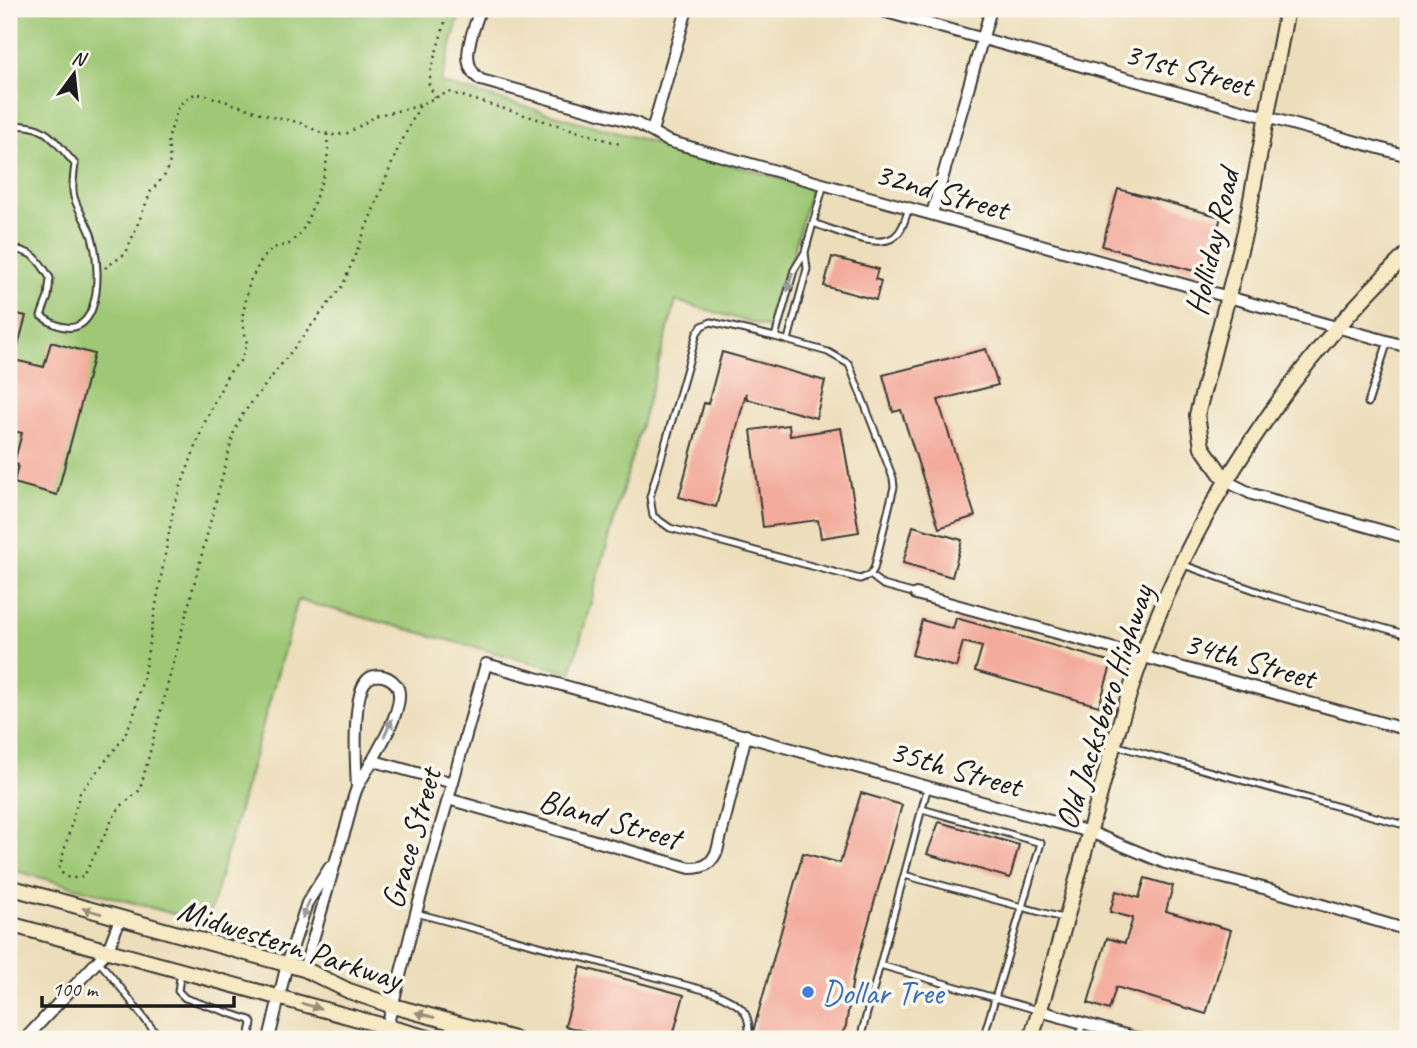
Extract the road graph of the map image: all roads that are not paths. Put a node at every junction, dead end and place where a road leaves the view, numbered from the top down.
1 (480, 9) edge
2 (687, 9) edge
3 (875, 9) edge
4 (991, 9) edge
5 (1287, 9) edge
6 (983, 39) junction
7 (1267, 116) junction
8 (9, 126) edge
9 (652, 131) junction
10 (1408, 156) edge
11 (824, 184) junction
12 (909, 208) junction
13 (932, 214) junction
14 (813, 223) junction
15 (9, 248) edge
16 (805, 252) junction
17 (1408, 253) edge
18 (1229, 296) junction
19 (783, 309) junction
20 (796, 312) junction
21 (1340, 327) junction
22 (775, 337) junction
23 (788, 340) junction
24 (1388, 341) junction
25 (1408, 347) edge
26 (1368, 403) dead end
27 (1226, 481) junction
28 (1408, 538) edge
29 (1181, 564) junction
30 (870, 575) junction
31 (916, 594) joint
32 (1408, 635) edge
33 (1142, 656) junction
34 (486, 664) joint
35 (1408, 730) edge
36 (746, 735) junction
37 (1113, 745) junction
38 (373, 761) junction
39 (453, 783) junction
40 (928, 786) junction
41 (357, 788) junction
42 (448, 799) junction
43 (922, 809) junction
44 (1408, 826) edge
45 (1090, 832) junction
46 (336, 859) junction
47 (904, 875) junction
48 (9, 887) edge
49 (1023, 907) junction
50 (416, 913) junction
51 (120, 919) junction
52 (1066, 919) junction
53 (9, 924) edge
54 (1408, 930) edge
55 (103, 955) junction
56 (287, 964) junction
57 (880, 965) junction
58 (181, 970) junction
59 (304, 970) junction
60 (279, 997) junction
61 (996, 999) junction
62 (393, 1006) junction
63 (1083, 1023) junction
64 (1035, 1025) edge
65 (387, 1027) junction
66 (25, 1039) edge
67 (161, 1039) edge
68 (249, 1039) edge
69 (268, 1039) edge
70 (432, 1039) edge
71 (514, 1039) edge
72 (748, 1039) edge
73 (860, 1039) edge
74 (983, 1039) edge
75 (1025, 1039) edge
76 (1078, 1039) edge
77 (1140, 1039) edge

1 - 9 street, 32nd Street
2 - 9 street
3 - 6 street, 31st Street
4 - 6 street
5 - 7 main road, Holliday Road
6 - 7 street, 31st Street
6 - 13 street
7 - 10 street, 31st Street
7 - 18 main road, Holliday Road
8 - 15 lane
9 - 11 street, 32nd Street
11 - 12 street, 32nd Street
11 - 14 lane
12 - 13 street, 32nd Street
12 - 14 lane
13 - 18 street, 32nd Street
14 - 16 lane
16 -> 19 lane
16 - 20 lane
17 - 21 main road, Old Jacksboro Highway
18 - 21 street, 32nd Street
18 - 27 main road, Holliday Road
19 - 20 lane
19 - 22 lane
20 - 23 lane
21 - 24 street, 32nd Street
21 - 27 main road, Old Jacksboro Highway
22 - 23 lane
22 - 30 lane
23 - 30 lane
24 - 25 street, 32nd Street
24 - 26 lane
27 - 28 street
27 - 29 main road, Old Jacksboro Highway
29 - 32 lane
29 - 33 main road, Old Jacksboro Highway
30 - 31 lane
31 - 33 street, 34th Street
33 - 35 street, 34th Street
33 - 37 main road, Old Jacksboro Highway
34 - 36 street, 35th Street
34 - 39 street, Grace Street
36 - 40 street, 35th Street
36 - 42 street, Bland Street
37 - 44 lane
37 - 45 main road, Old Jacksboro Highway
38 - 39 street
38 - 41 street
38 -> 41 street
39 - 42 street, Grace Street
40 - 43 lane
40 - 45 street, 35th Street
41 - 46 street
42 - 50 street, Grace Street
43 - 47 lane
43 - 49 lane
45 - 52 main road, Old Jacksboro Highway
45 - 54 street, 35th Street
46 -> 56 street
46 - 59 street
47 - 49 lane
47 - 57 lane
51 -> 48 main road, Midwestern Parkway
49 - 52 lane
49 - 61 lane
50 - 62 street, Grace Street
50 - 72 lane
51 - 55 street
51 - 56 main road, Midwestern Parkway
52 - 64 main road, Old Jacksboro Highway
53 - 55 main road, Midwestern Parkway
55 - 58 main road, Midwestern Parkway
55 - 66 street
55 - 67 lane
56 - 59 main road, Midwestern Parkway
56 - 60 street
57 - 61 lane
57 - 73 lane
58 - 60 main road, Midwestern Parkway
58 - 68 lane
59 - 62 main road, Midwestern Parkway
60 -> 65 main road, Midwestern Parkway
60 - 69 street
61 - 64 lane
61 - 74 lane
62 - 65 street, Grace Street
71 -> 62 main road, Midwestern Parkway
63 - 64 street
63 - 76 lane
63 - 77 street
64 - 75 main road, Old Jacksboro Highway
65 - 70 main road, Midwestern Parkway

